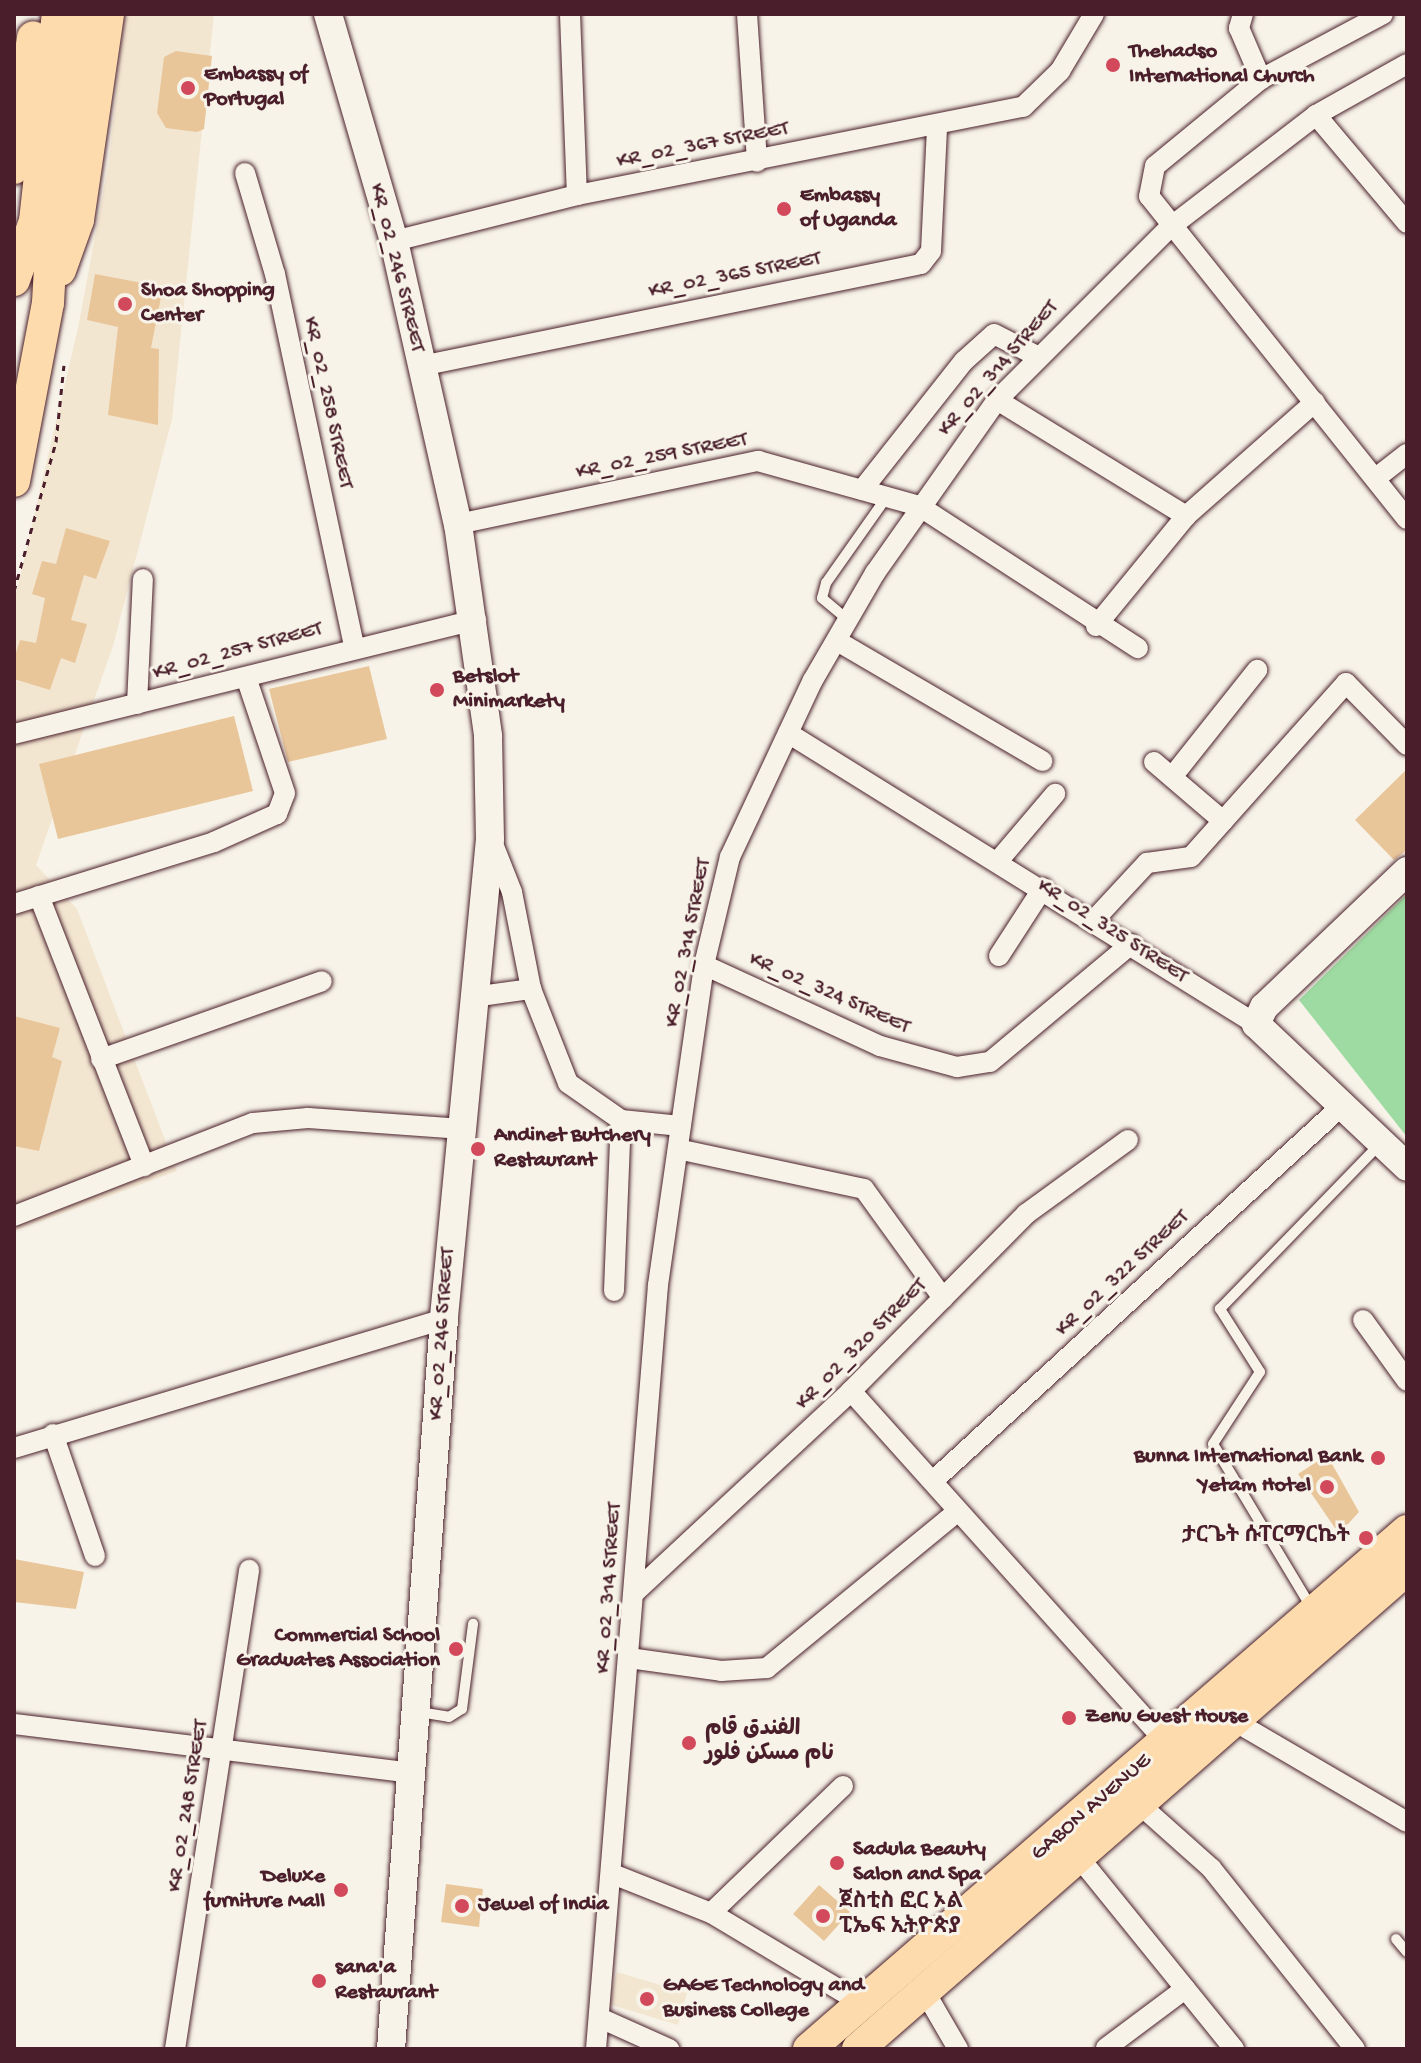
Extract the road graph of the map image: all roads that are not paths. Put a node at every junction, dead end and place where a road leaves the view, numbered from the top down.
1 (36, 14) edge
2 (58, 14) edge
3 (83, 14) edge
4 (108, 14) edge
5 (328, 14) edge
6 (570, 14) edge
7 (747, 14) edge
8 (1094, 14) edge
9 (1243, 14) edge
10 (1383, 14) edge
11 (23, 55) edge
12 (1407, 64) edge
13 (1261, 79) junction
14 (1316, 115) junction
15 (937, 128) junction
16 (757, 162) junction
17 (14, 168) edge
18 (245, 173) dead end
19 (577, 195) junction
20 (1407, 223) edge
21 (1169, 228) junction
22 (394, 241) junction
23 (14, 280) edge
24 (48, 303) junction
25 (1037, 356) junction
26 (421, 366) junction
27 (997, 400) junction
28 (1315, 402) junction
29 (1407, 454) edge
30 (1376, 478) junction
31 (14, 481) edge
32 (862, 490) junction
33 (888, 495) junction
34 (919, 506) junction
35 (1186, 516) junction
36 (1407, 519) edge
37 (458, 524) junction
38 (143, 579) dead end
39 (476, 620) junction
40 (848, 620) junction
41 (1096, 626) junction
42 (837, 641) junction
43 (354, 645) junction
44 (1138, 648) dead end
45 (1257, 670) dead end
46 (246, 677) junction
47 (137, 704) junction
48 (788, 733) junction
49 (14, 734) edge
50 (1407, 745) edge
51 (1042, 761) dead end
52 (1154, 762) dead end
53 (1172, 777) junction
54 (1055, 794) dead end
55 (1223, 821) junction
56 (490, 839) junction
57 (999, 860) junction
58 (1407, 871) edge
59 (1043, 888) junction
60 (39, 896) junction
61 (14, 904) edge
62 (1094, 920) junction
63 (1131, 944) junction
64 (999, 956) dead end
65 (704, 965) junction
66 (322, 981) dead end
67 (531, 989) junction
68 (473, 997) junction
69 (1256, 1024) junction
70 (101, 1059) junction
71 (1345, 1103) junction
72 (621, 1120) junction
73 (681, 1126) junction
74 (460, 1129) junction
75 (1128, 1140) dead end
76 (1382, 1141) junction
77 (678, 1149) junction
78 (144, 1166) junction
79 (1407, 1167) edge
80 (14, 1216) edge
81 (614, 1291) dead end
82 (943, 1298) junction
83 (444, 1319) junction
84 (1363, 1320) dead end
85 (1407, 1381) edge
86 (851, 1391) junction
87 (53, 1434) junction
88 (14, 1448) edge
89 (933, 1481) junction
90 (956, 1513) junction
91 (1407, 1531) edge
92 (95, 1556) dead end
93 (249, 1570) dead end
94 (1403, 1580) edge
95 (635, 1592) junction
96 (1314, 1612) junction
97 (473, 1624) dead end
98 (629, 1658) junction
99 (417, 1712) junction
100 (1234, 1721) junction
101 (14, 1724) edge
102 (225, 1749) junction
103 (1176, 1753) junction
104 (413, 1773) junction
105 (843, 1786) dead end
106 (1138, 1803) junction
107 (1407, 1822) edge
108 (1077, 1855) junction
109 (615, 1875) junction
110 (711, 1913) junction
111 (1396, 1939) dead end
112 (1407, 1952) edge
113 (1185, 1989) junction
114 (925, 1992) junction
115 (863, 2004) junction
116 (600, 2018) junction
117 (175, 2049) edge
118 (391, 2049) edge
119 (596, 2049) edge
120 (669, 2049) edge
121 (810, 2049) edge
122 (858, 2049) edge
123 (958, 2049) edge
124 (1106, 2049) edge
125 (1234, 2049) edge
126 (1355, 2049) edge

1 - 11 main road
2 - 23 main road
3 - 24 main road
4 - 24 main road
5 - 22 street, KR_02_246 STREET
6 - 19 street
7 - 16 street
8 - 15 street, KR_02_367 STREET
9 - 13 street
10 - 13 street
11 - 17 main road
12 - 14 street, KR_02_314 STREET
13 - 21 street
14 - 20 street
14 - 21 street, KR_02_314 STREET
15 - 16 street, KR_02_367 STREET
15 - 26 street, KR_02_365 STREET
16 - 19 street, KR_02_367 STREET
18 - 43 street, KR_02_258 STREET
19 - 22 street, KR_02_367 STREET
21 - 25 street, KR_02_314 STREET
21 - 28 street
22 - 26 street, KR_02_246 STREET
24 - 31 main road
25 - 27 street, KR_02_314 STREET
25 - 32 street
26 - 37 street, KR_02_246 STREET
27 - 34 street, KR_02_314 STREET
27 - 35 street
28 - 30 street
28 - 35 street
29 - 30 street
30 - 36 street
32 - 33 street, KR_02_259 STREET
32 - 37 street, KR_02_259 STREET
33 - 34 street, KR_02_259 STREET
33 - 40 lane
34 - 40 street, KR_02_314 STREET
34 - 41 street, KR_02_259 STREET
35 - 41 street
37 - 39 street, KR_02_246 STREET
38 - 47 street
39 - 43 street, KR_02_257 STREET
39 - 56 street, KR_02_246 STREET
40 - 42 street, KR_02_314 STREET
41 - 44 street, KR_02_259 STREET
42 - 48 street, KR_02_314 STREET
42 - 51 street
43 - 46 street, KR_02_257 STREET
45 - 53 street
46 - 47 street, KR_02_257 STREET
46 - 60 street
47 - 49 street, KR_02_257 STREET
48 - 57 street, KR_02_325 STREET
48 - 65 street, KR_02_314 STREET
50 - 55 street
52 - 53 street
53 - 55 street
54 - 57 street
55 - 62 street
56 - 67 street
56 - 68 street, KR_02_246 STREET
57 - 59 street, KR_02_325 STREET
58 - 69 street
59 - 62 street, KR_02_325 STREET
59 - 64 street
60 - 61 street
60 - 70 street
62 - 63 street, KR_02_325 STREET
63 - 65 street, KR_02_324 STREET
63 - 69 street, KR_02_325 STREET
65 - 73 street, KR_02_314 STREET
66 - 70 street
67 - 68 street
67 - 72 street
68 - 74 street, KR_02_246 STREET
69 - 71 street, KR_02_325 STREET
70 - 78 street
71 - 76 street, KR_02_325 STREET
71 - 89 street, KR_02_322 STREET
72 - 73 street
72 - 81 street
73 - 77 street, KR_02_314 STREET
74 - 78 street
74 - 83 street, KR_02_246 STREET
75 - 82 street, KR_02_320 STREET
76 - 79 street, KR_02_325 STREET
76 - 96 lane
77 - 82 street
77 - 95 street, KR_02_314 STREET
78 - 80 street
82 - 86 street, KR_02_320 STREET
83 - 87 street
83 - 99 street, KR_02_246 STREET
84 - 85 street
86 - 89 street
86 - 95 street, KR_02_320 STREET
87 - 88 street
87 - 92 street
89 - 90 street
90 - 98 street
90 - 103 street
91 - 96 main road, GABON AVENUE
93 - 102 street, KR_02_248 STREET
94 - 100 main road, GABON AVENUE
95 - 98 street, KR_02_314 STREET
96 - 103 main road, GABON AVENUE
97 - 99 lane
98 - 109 street, KR_02_314 STREET
99 - 104 street, KR_02_246 STREET
100 - 103 main road, GABON AVENUE
100 - 107 street
101 - 102 street
102 - 104 street
102 - 117 street, KR_02_248 STREET
103 - 106 main road, GABON AVENUE
103 - 115 main road, GABON AVENUE
104 - 118 street, KR_02_246 STREET
105 - 110 street
106 - 108 main road, GABON AVENUE
106 - 126 street
108 - 113 street
108 - 114 main road, GABON AVENUE
109 - 110 street
109 - 116 street, KR_02_314 STREET
110 - 115 street
111 - 112 lane
113 - 124 street
113 - 125 street
114 - 122 main road, GABON AVENUE
114 - 123 street
115 - 121 main road, GABON AVENUE
116 - 119 street, KR_02_314 STREET
116 - 120 street

